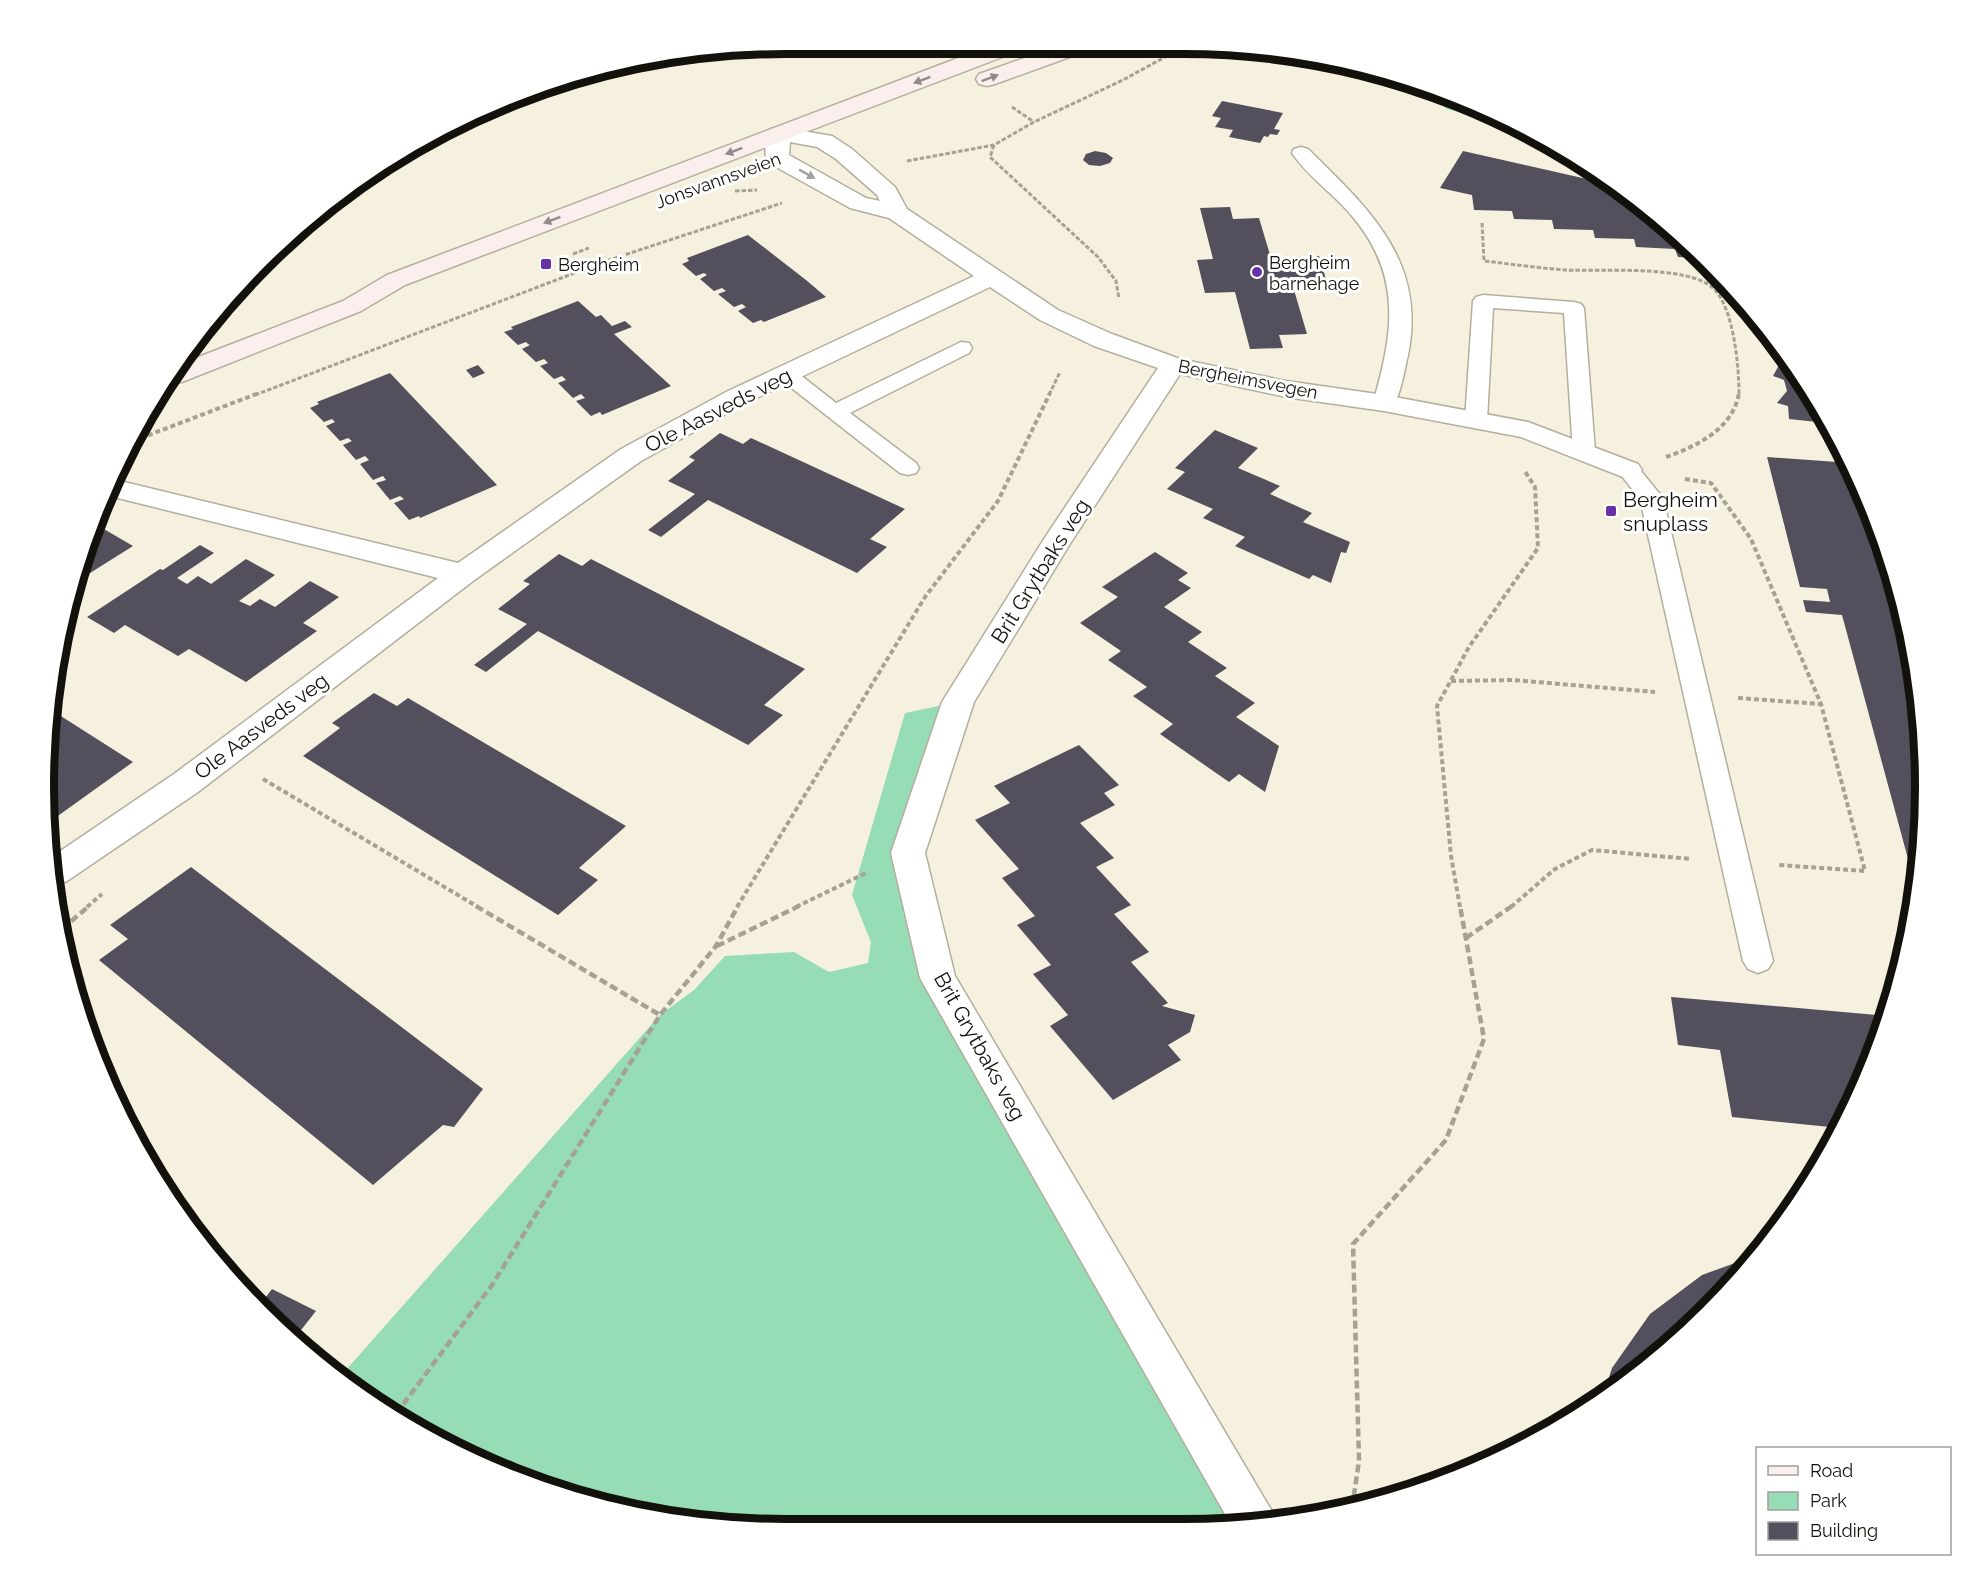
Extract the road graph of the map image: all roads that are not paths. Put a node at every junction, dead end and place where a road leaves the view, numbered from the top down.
1 (990, 54) edge
2 (1056, 54) edge
3 (968, 86) dead end
4 (852, 130) dead end
5 (779, 134) junction
6 (824, 141) junction
7 (1301, 153) dead end
8 (777, 158) junction
9 (897, 213) junction
10 (991, 277) junction
11 (352, 306) junction
12 (961, 348) dead end
13 (1173, 364) junction
14 (183, 372) edge
15 (786, 375) junction
16 (1384, 403) junction
17 (835, 412) junction
18 (1476, 420) junction
19 (1584, 452) junction
20 (908, 468) dead end
21 (1628, 470) joint
22 (118, 489) edge
23 (463, 574) junction
24 (59, 869) edge
25 (1758, 961) dead end
26 (1251, 1515) edge

1 -> 5 main road, Jonsvannsveien
3 -> 2 main road
4 - 6 main road, Jonsvannsveien
5 - 6 street, Bergheimsvegen
5 - 8 street
5 -> 11 main road, Jonsvannsveien
6 - 8 main road, Jonsvannsveien
6 - 9 street, Bergheimsvegen
7 - 16 lane
8 -> 9 street, Bergheimsvegen
8 - 11 main road, Jonsvannsveien
9 - 10 street, Bergheimsvegen
10 - 13 street, Bergheimsvegen
10 - 15 street, Ole Aasveds veg
11 - 14 main road, Jonsvannsveien
12 - 17 lane
13 - 16 street, Bergheimsvegen
13 - 26 street, Brit Grytbaks veg
15 - 17 lane
15 - 23 street, Ole Aasveds veg
16 - 18 street, Bergheimsvegen
17 - 20 lane
18 - 19 street, Bergheimsvegen
18 - 19 lane
19 - 21 street, Bergheimsvegen
21 - 25 lane
22 - 23 street
23 - 24 street, Ole Aasveds veg

